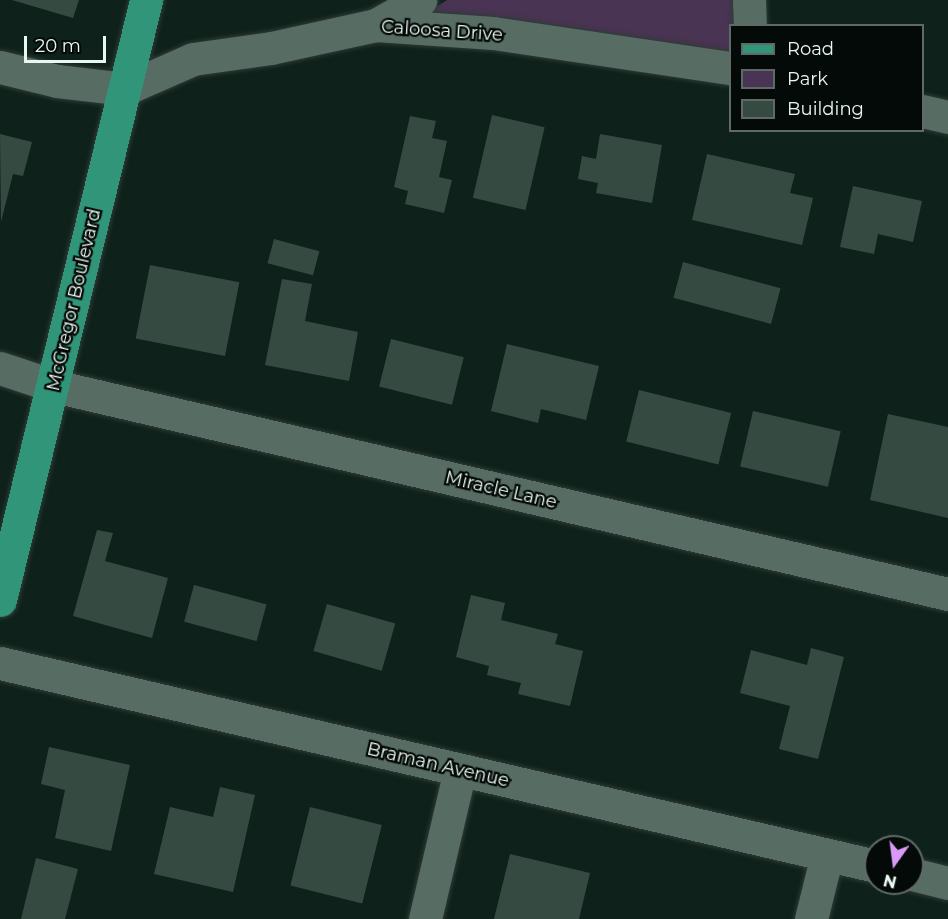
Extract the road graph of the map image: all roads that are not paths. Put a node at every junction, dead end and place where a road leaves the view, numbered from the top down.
1 (146, 0) edge
2 (420, 0) edge
3 (749, 0) edge
4 (750, 24) edge
5 (376, 26) junction
6 (0, 68) edge
7 (729, 68) edge
8 (125, 88) junction
9 (924, 111) edge
10 (948, 117) edge
11 (0, 368) edge
12 (54, 386) junction
13 (948, 594) edge
14 (0, 600) edge
15 (0, 663) edge
16 (460, 770) junction
17 (827, 855) junction
18 (864, 863) edge
19 (924, 877) edge
20 (948, 883) edge
21 (425, 919) edge
22 (811, 919) edge

1 - 8 main road, McGregor Boulevard
2 - 5 street
3 - 4 street
5 - 7 street, Caloosa Drive
5 - 8 street, Caloosa Drive
6 - 8 street
8 - 12 main road, McGregor Boulevard
9 - 10 street
11 - 12 street, Miracle Lane
12 - 13 street, Miracle Lane
12 - 14 main road, McGregor Boulevard
15 - 16 street, Braman Avenue
16 - 17 street, Braman Avenue
16 - 21 street
17 - 18 street, Braman Avenue
17 - 22 street
19 - 20 street

